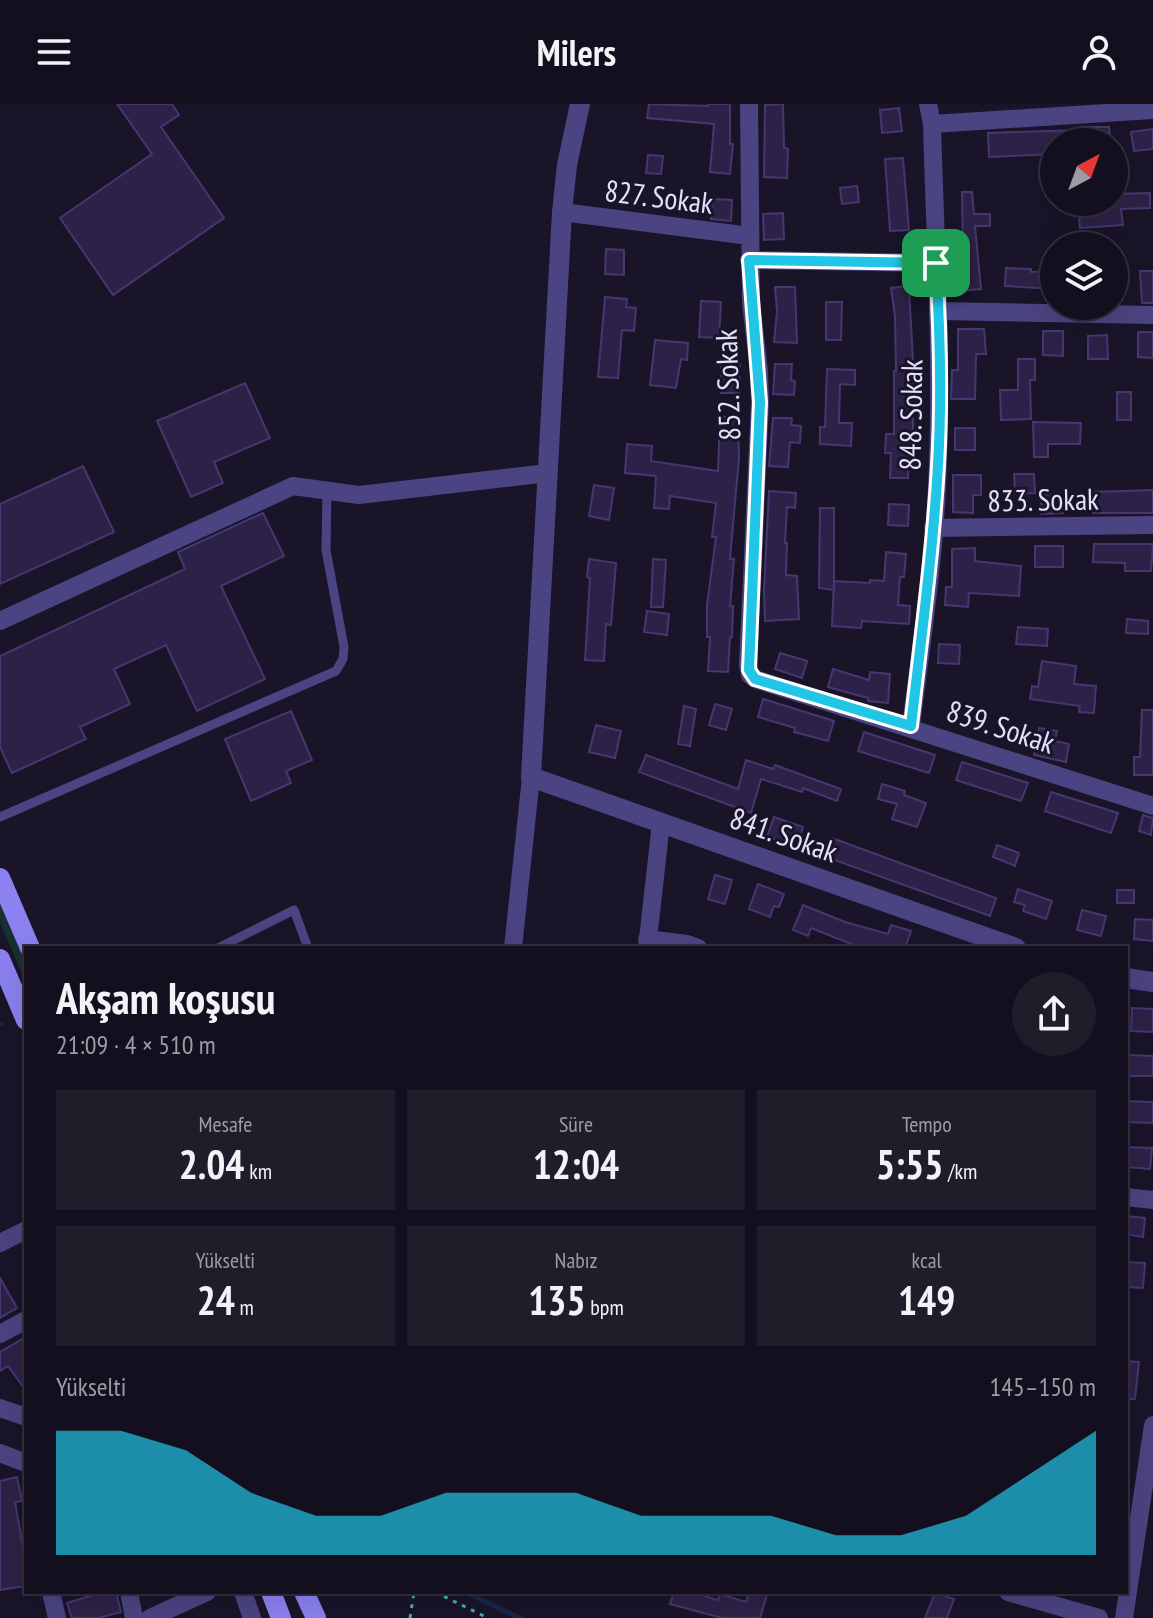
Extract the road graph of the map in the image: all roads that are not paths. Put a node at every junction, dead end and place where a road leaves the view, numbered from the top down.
1 (580, 104) edge
2 (749, 104) edge
3 (928, 104) edge
4 (1153, 110) edge
5 (932, 124) junction
6 (562, 212) junction
7 (750, 236) junction
8 (749, 260) junction
9 (936, 263) junction
10 (939, 311) junction
11 (1153, 315) edge
12 (548, 473) junction
13 (327, 490) junction
14 (1153, 525) edge
15 (933, 528) junction
16 (0, 621) edge
17 (748, 665) joint
18 (911, 726) junction
19 (531, 777) junction
20 (1153, 806) edge
21 (0, 817) edge
22 (661, 823) junction
23 (0, 878) edge
24 (647, 944) edge
25 (29, 946) edge
26 (222, 946) edge
27 (307, 946) edge
28 (513, 946) edge
29 (692, 946) edge
30 (1010, 946) edge
31 (0, 959) edge
32 (1128, 978) edge
33 (1153, 982) edge
34 (24, 1015) edge
35 (1128, 1197) edge
36 (1153, 1200) edge
37 (24, 1231) edge
38 (0, 1243) edge
39 (24, 1321) edge
40 (0, 1334) edge
41 (0, 1408) edge
42 (24, 1416) edge
43 (1153, 1425) edge
44 (0, 1453) edge
45 (24, 1465) edge
46 (1128, 1591) edge
47 (51, 1594) edge
48 (129, 1594) edge
49 (203, 1594) edge
50 (244, 1594) edge
51 (272, 1594) edge
52 (305, 1594) edge
53 (1015, 1594) edge
54 (1128, 1594) edge
55 (57, 1618) edge
56 (134, 1618) edge
57 (150, 1618) edge
58 (252, 1618) edge
59 (281, 1618) edge
60 (316, 1618) edge
61 (1099, 1618) edge
62 (1124, 1618) edge

1 - 6 street
2 - 7 street, 852. Sokak
3 - 5 street, 848. Sokak
4 - 5 street
5 - 9 street, 848. Sokak
6 - 7 street, 827. Sokak
6 - 12 street
7 - 8 street, 852. Sokak
8 - 9 street
8 - 17 street, 852. Sokak
9 - 10 street, 848. Sokak
10 - 11 street
10 - 15 street, 848. Sokak
12 - 13 street
12 - 19 street
13 - 16 street
13 - 21 lane
14 - 15 street, 833. Sokak
15 - 18 street, 848. Sokak
17 - 18 street, 839. Sokak
18 - 20 street, 839. Sokak
19 - 22 street, 841. Sokak
19 - 28 street
22 - 24 street
22 - 30 street, 841. Sokak
23 - 25 main road
24 - 29 street
26 - 27 lane
31 - 34 main road
32 - 33 street
35 - 36 street
37 - 38 street
39 - 40 street
41 - 42 street
43 - 46 street
44 - 45 street
47 - 55 street
48 - 56 street
49 - 57 street
50 - 58 street
51 - 59 main road
52 - 60 main road
53 - 61 street
54 - 62 street

